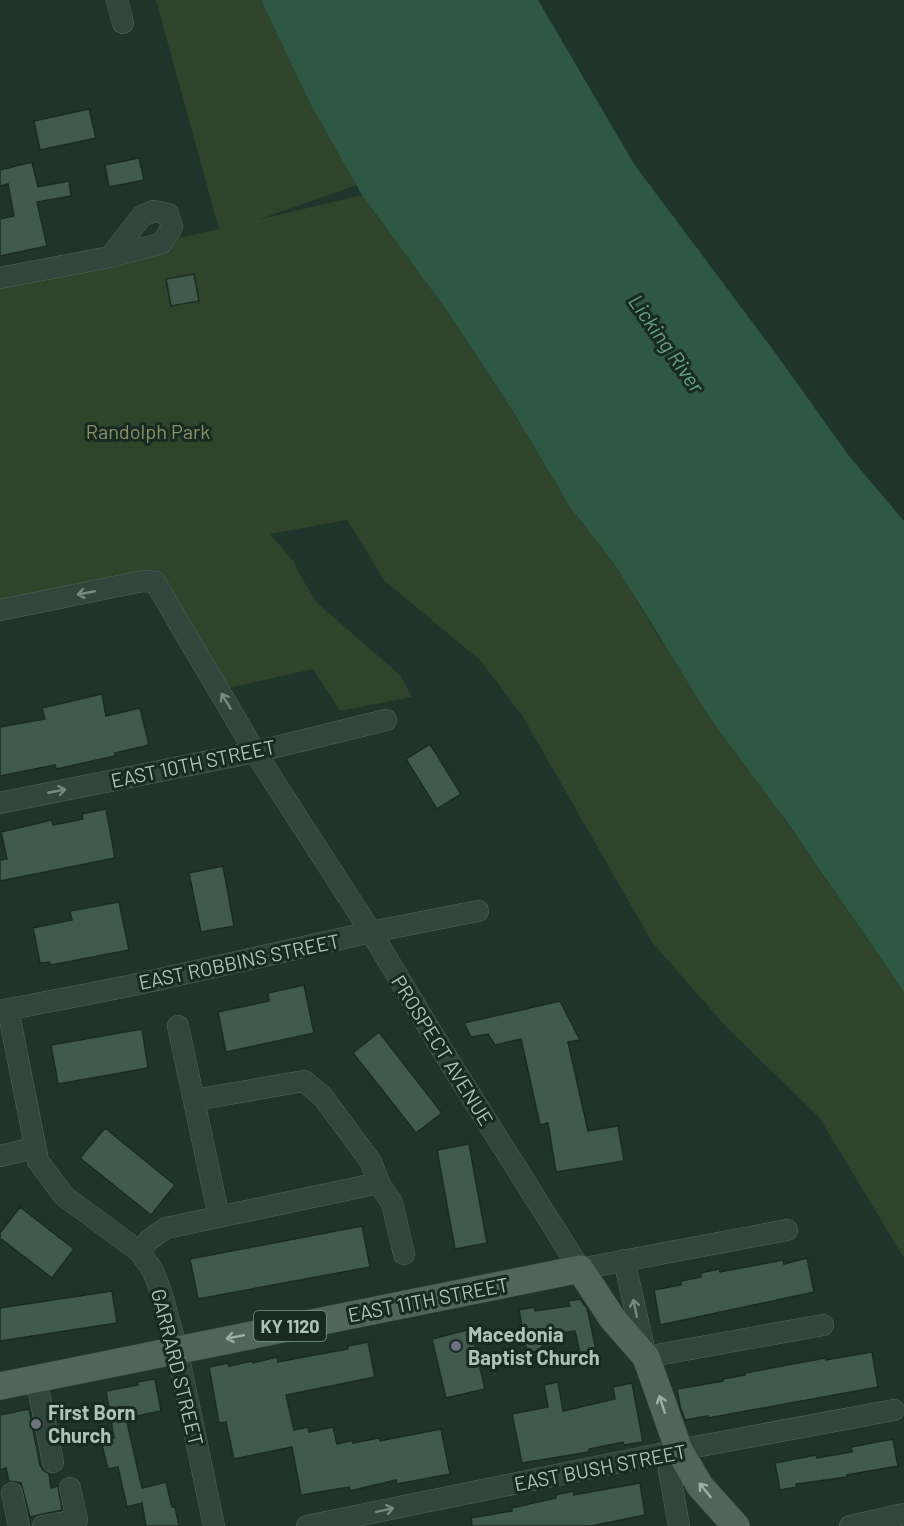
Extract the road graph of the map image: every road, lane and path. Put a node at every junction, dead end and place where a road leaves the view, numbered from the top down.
1 (117, 0) edge
2 (123, 23) dead end
3 (110, 257) dead end
4 (0, 278) edge
5 (0, 610) edge
6 (386, 720) dead end
7 (255, 752) junction
8 (0, 803) edge
9 (478, 911) dead end
10 (371, 932) junction
11 (4, 1010) edge
12 (178, 1026) dead end
13 (194, 1100) junction
14 (34, 1148) junction
15 (0, 1156) edge
16 (379, 1183) junction
17 (219, 1217) junction
18 (787, 1230) dead end
19 (140, 1252) junction
20 (404, 1254) dead end
21 (624, 1260) junction
22 (580, 1269) junction
23 (823, 1325) dead end
24 (177, 1349) junction
25 (646, 1357) junction
26 (36, 1378) junction
27 (0, 1386) edge
28 (894, 1410) dead end
29 (674, 1460) junction
30 (53, 1462) dead end
31 (70, 1488) dead end
32 (12, 1493) dead end
33 (904, 1515) edge
34 (19, 1526) edge
35 (47, 1526) edge
36 (214, 1526) edge
37 (307, 1526) edge
38 (679, 1526) edge
39 (736, 1526) edge
40 (850, 1526) edge

1 - 2 street
3 - 4 street
7 -> 5 street, PROSPECT AVENUE
6 - 7 street, EAST 10TH STREET
8 -> 7 street, EAST 10TH STREET
7 - 10 street, PROSPECT AVENUE
9 - 10 street, EAST ROBBINS STREET
10 - 11 street, EAST ROBBINS STREET
10 - 22 street, PROSPECT AVENUE
11 - 14 street, GARRARD STREET
12 - 13 street
13 - 16 street
13 - 17 street
14 - 15 street
14 - 19 street, GARRARD STREET
16 - 17 street
16 - 20 street
17 - 19 street
18 - 21 street, EAST 11TH STREET
19 - 24 street, GARRARD STREET
21 - 22 street, EAST 11TH STREET
25 -> 21 street
22 -> 24 main road, EAST 11TH STREET / KY 1120
22 - 25 main road, PROSPECT AVENUE
23 - 25 street
24 - 26 main road, EAST 11TH STREET / KY 1120
24 - 36 street, GARRARD STREET
29 -> 25 main road, PROSPECT AVENUE
26 - 27 main road, EAST 11TH STREET / KY 1120
26 - 30 street
28 - 29 street, EAST BUSH STREET
37 -> 29 street, EAST BUSH STREET
29 - 38 street
39 -> 29 main road, PROSPECT AVENUE
31 - 35 street
32 - 34 street
33 - 40 street

